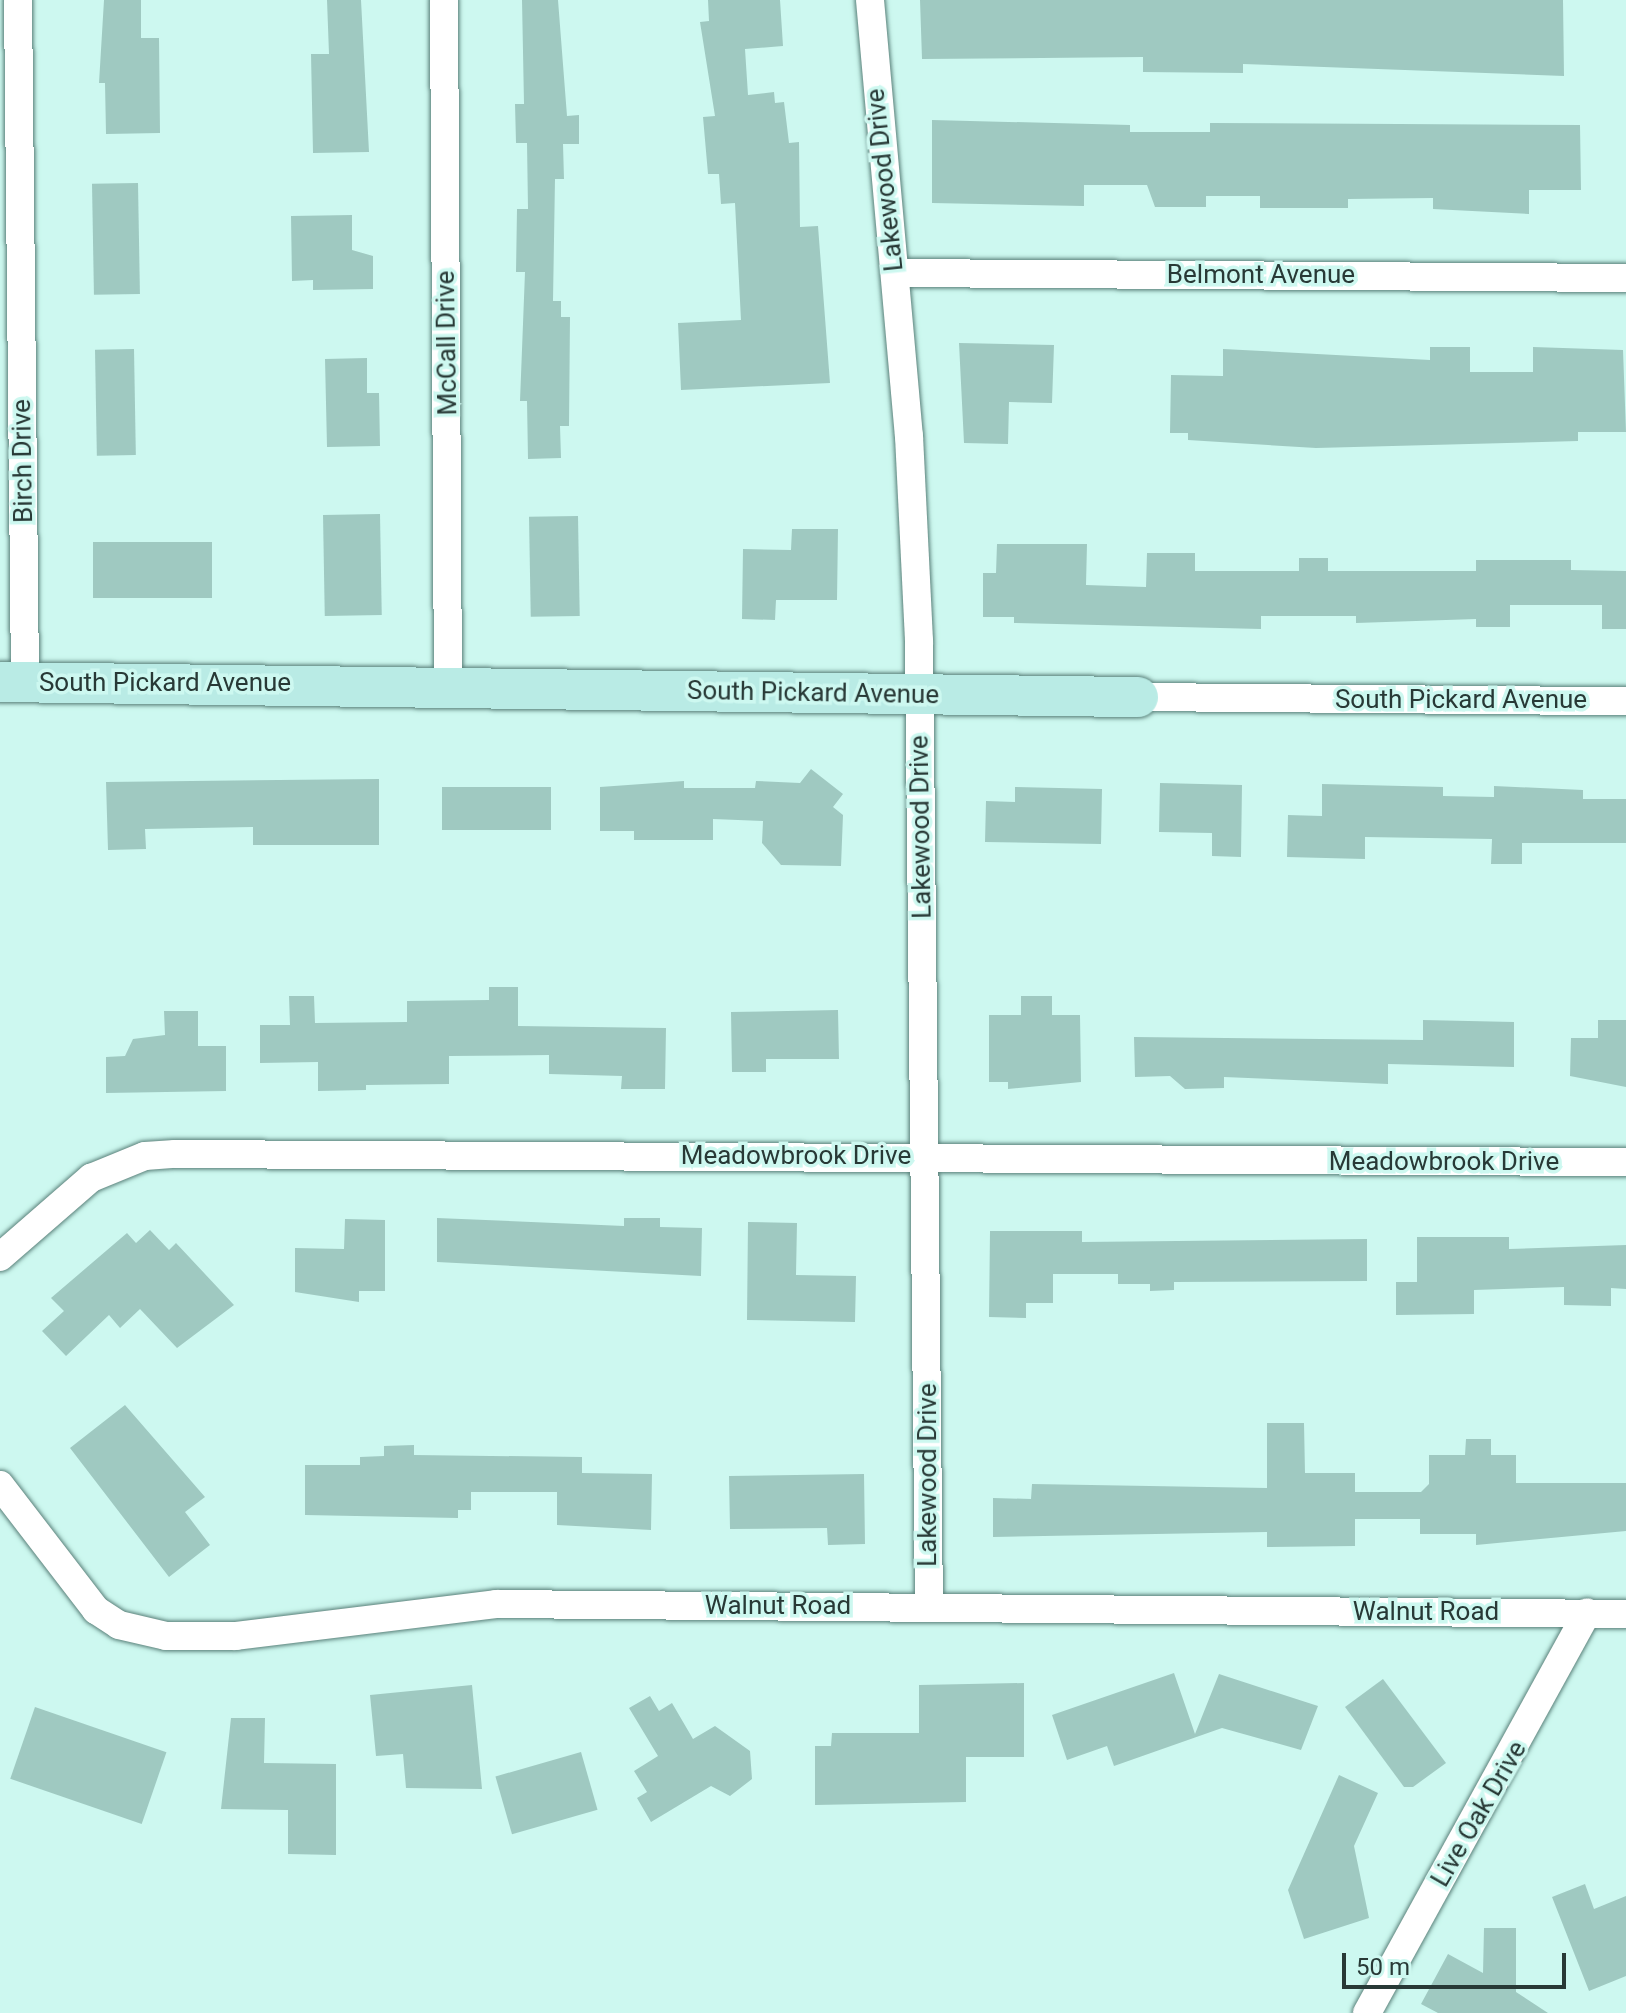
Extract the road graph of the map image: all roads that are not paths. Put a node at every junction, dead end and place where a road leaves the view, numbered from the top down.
1 (18, 0) edge
2 (444, 0) edge
3 (870, 0) edge
4 (895, 273) junction
5 (1626, 278) edge
6 (12, 683) edge
7 (448, 686) junction
8 (919, 695) junction
9 (1138, 697) joint
10 (1626, 701) edge
11 (926, 1157) junction
12 (1626, 1162) edge
13 (0, 1257) edge
14 (0, 1485) edge
15 (929, 1608) junction
16 (1587, 1613) junction
17 (1626, 1614) edge
18 (1367, 2013) edge

1 - 6 street, Birch Drive
2 - 7 street, McCall Drive
3 - 4 street, Lakewood Drive
4 - 5 street, Belmont Avenue
4 - 8 street, Lakewood Drive
6 - 7 street, South Pickard Avenue
7 - 8 street, South Pickard Avenue
8 - 9 street, South Pickard Avenue
8 - 11 street, Lakewood Drive
9 - 10 street, South Pickard Avenue
11 - 12 street, Meadowbrook Drive
11 - 13 street, Meadowbrook Drive
11 - 15 street, Lakewood Drive
14 - 15 street, Walnut Road
15 - 16 street, Walnut Road
16 - 17 street, Walnut Road
16 - 18 street, Live Oak Drive

